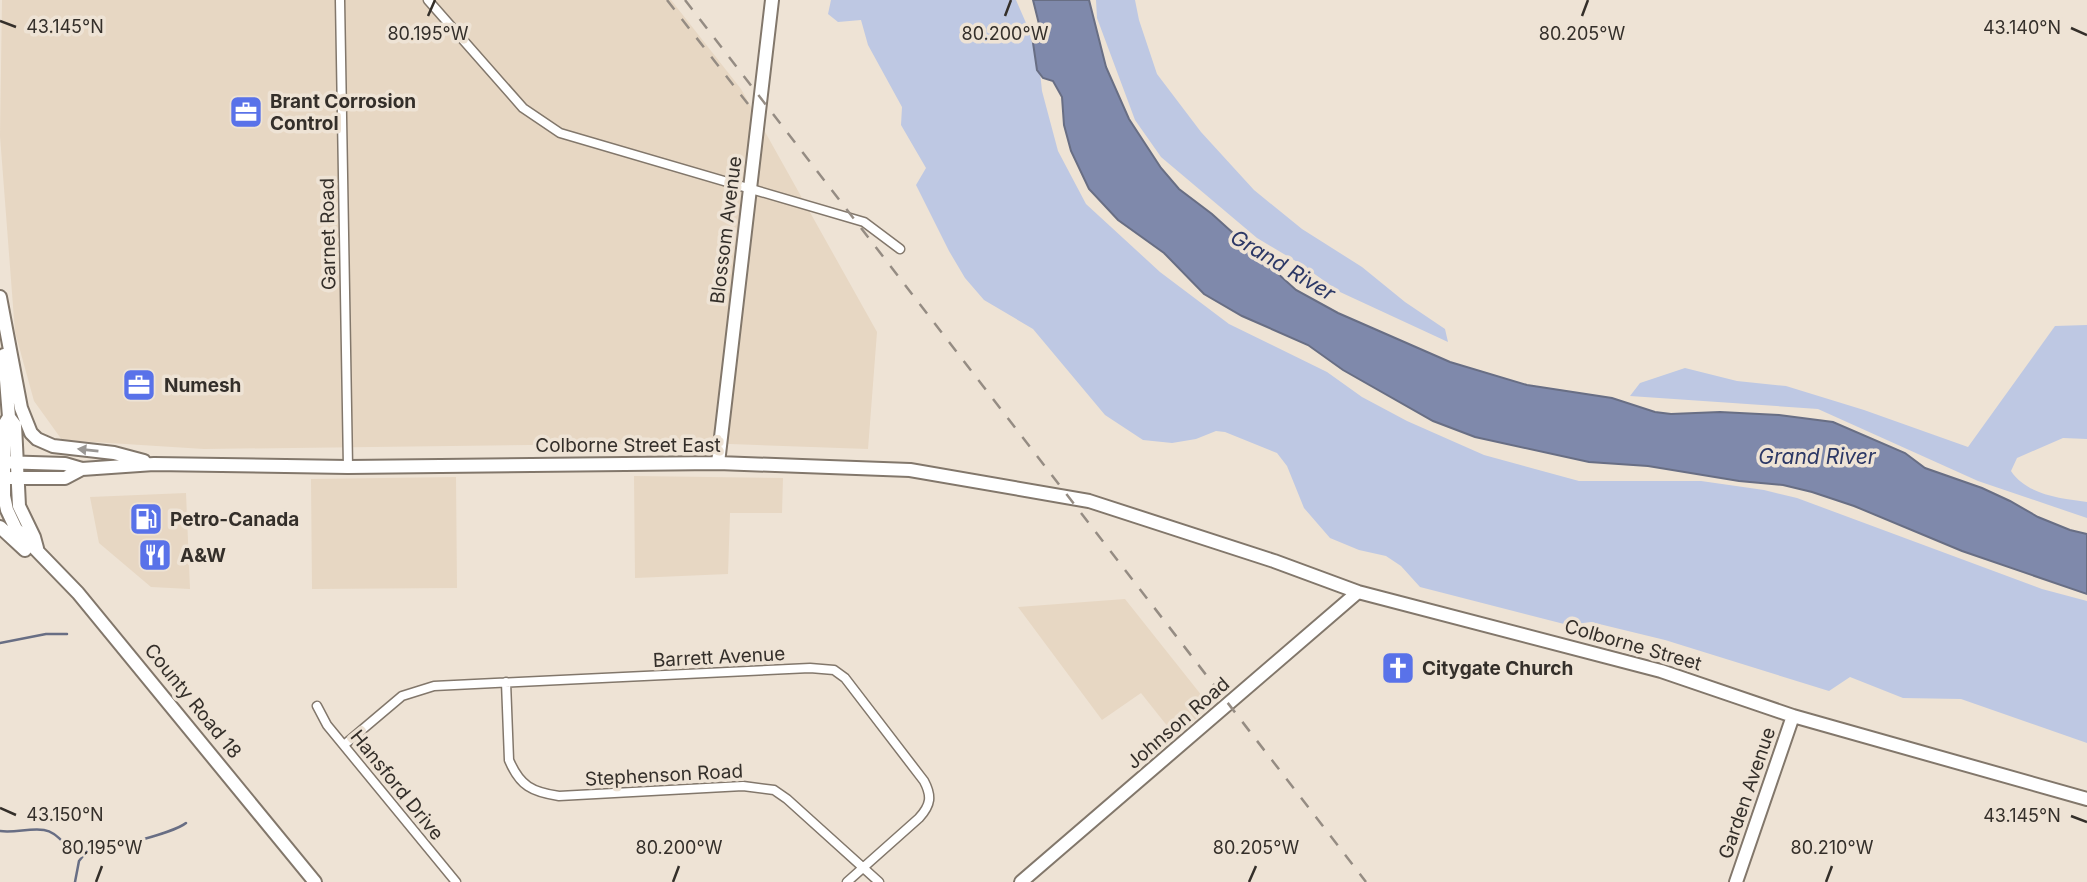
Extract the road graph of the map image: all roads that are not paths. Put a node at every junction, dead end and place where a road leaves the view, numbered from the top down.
1 (340, 0) edge
2 (428, 0) edge
3 (772, 0) edge
4 (751, 187) junction
5 (900, 249) dead end
6 (0, 296) edge
7 (7, 462) edge
8 (718, 463) junction
9 (154, 464) junction
10 (348, 467) junction
11 (82, 469) junction
12 (2, 477) edge
13 (17, 478) junction
14 (1168, 526) joint
15 (0, 527) edge
16 (37, 548) junction
17 (74, 588) junction
18 (1358, 592) junction
19 (506, 682) junction
20 (317, 706) dead end
21 (1793, 716) junction
22 (344, 745) junction
23 (2087, 799) edge
24 (862, 868) junction
25 (315, 882) edge
26 (456, 882) edge
27 (846, 882) edge
28 (879, 882) edge
29 (1021, 882) edge
30 (1736, 882) edge

1 - 10 street, Garnet Road
2 - 4 street
3 - 4 main road, Blossom Avenue
4 - 5 street
4 - 8 main road, Blossom Avenue
6 - 7 main road, County Road 18
9 -> 6 main road
7 - 11 main road, Colborne Street East
7 - 12 main road, County Road 18
7 - 13 main road, County Road 18
8 - 10 main road, Colborne Street East
8 - 14 main road, Colborne Street East
9 - 10 main road, Colborne Street East
9 - 11 main road, Colborne Street East
11 - 13 main road, Colborne Street East
12 - 13 main road, Colborne Street East
12 - 16 main road, County Road 18
13 - 16 main road, County Road 18
14 - 18 main road, Colborne Street
15 - 17 main road
16 - 17 main road, County Road 18
17 - 25 main road, County Road 18
18 - 21 main road, Colborne Street
18 - 29 main road, Johnson Road
19 - 22 street, Barrett Avenue
19 - 24 street, Stephenson Road
19 - 24 street, Barrett Avenue
20 - 22 street, Hansford Drive
21 - 23 main road, Colborne Street
21 - 30 main road, Garden Avenue
22 - 26 street, Hansford Drive
24 - 27 street, Barrett Avenue
24 - 28 street, Stephenson Road

